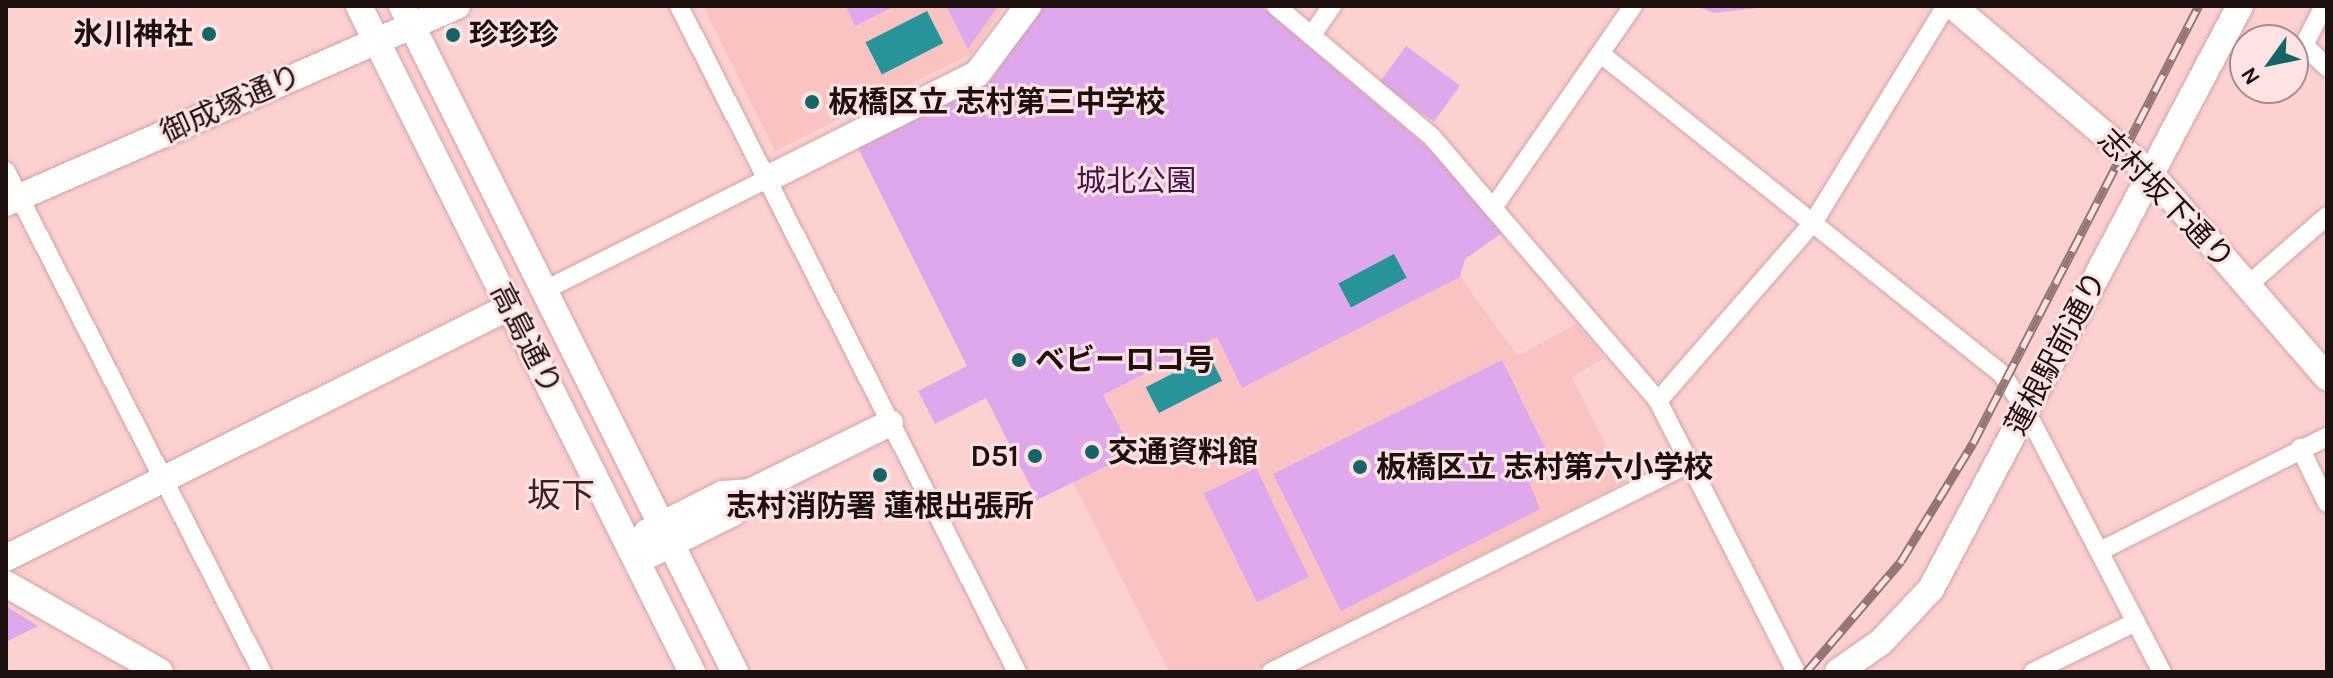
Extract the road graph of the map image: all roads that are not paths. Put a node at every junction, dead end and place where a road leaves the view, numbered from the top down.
1 (359, 6) edge
2 (457, 6) edge
3 (679, 6) edge
4 (1028, 6) edge
5 (1276, 6) edge
6 (1332, 6) edge
7 (1633, 6) edge
8 (1946, 6) edge
9 (1953, 6) edge
10 (2240, 6) edge
11 (2324, 6) edge
12 (407, 16) edge
13 (1311, 36) junction
14 (377, 41) junction
15 (1601, 54) junction
16 (2327, 67) edge
17 (6, 171) edge
18 (2151, 174) junction
19 (767, 179) junction
20 (13, 200) edge
21 (1493, 208) junction
22 (2327, 216) edge
23 (1813, 223) junction
24 (2248, 285) junction
25 (545, 290) junction
26 (509, 307) junction
27 (2327, 377) edge
28 (1658, 401) junction
29 (2026, 411) junction
30 (890, 423) junction
31 (2327, 437) edge
32 (2300, 448) junction
33 (1690, 463) junction
34 (164, 480) junction
35 (2327, 503) edge
36 (668, 534) junction
37 (632, 551) junction
38 (2100, 551) junction
39 (6, 558) edge
40 (6, 584) edge
41 (2136, 622) junction
42 (1281, 670) edge
43 (2155, 670) edge
44 (160, 672) edge
45 (262, 672) edge
46 (692, 672) edge
47 (735, 672) edge
48 (1017, 672) edge
49 (1796, 672) edge
50 (1838, 672) edge
51 (2033, 672) edge

1 - 14 street, 高島通り
2 - 12 street, 御成塚通り
3 - 19 street
4 - 19 street
5 - 13 street
6 - 13 street
7 - 15 street
8 - 23 street
9 - 18 street, 志村坂下通り
10 - 18 street, 蓮根駅前通り
11 - 16 street
12 - 14 street, 御成塚通り
12 - 25 street, 高島通り
13 - 21 street
14 - 20 street, 御成塚通り
14 - 26 street, 高島通り
15 - 21 street
15 - 23 street
17 - 20 street
18 - 24 street, 志村坂下通り
18 - 29 street, 蓮根駅前通り
19 - 25 street
19 - 30 street
20 - 34 street
21 - 28 street
22 - 24 street
23 - 28 street
23 - 29 street
24 - 27 street, 志村坂下通り
25 - 36 street, 高島通り
26 - 34 street
26 - 37 street, 高島通り
28 - 33 street
29 - 38 street
29 - 50 street, 蓮根駅前通り
30 - 36 street
30 - 48 street
31 - 32 street
32 - 35 street
32 - 38 street
33 - 42 street
33 - 49 street
34 - 39 street
34 - 45 street
36 - 37 street
36 - 47 street, 高島通り
37 - 46 street, 高島通り
38 - 41 street
40 - 44 street
41 - 43 street
41 - 51 street

